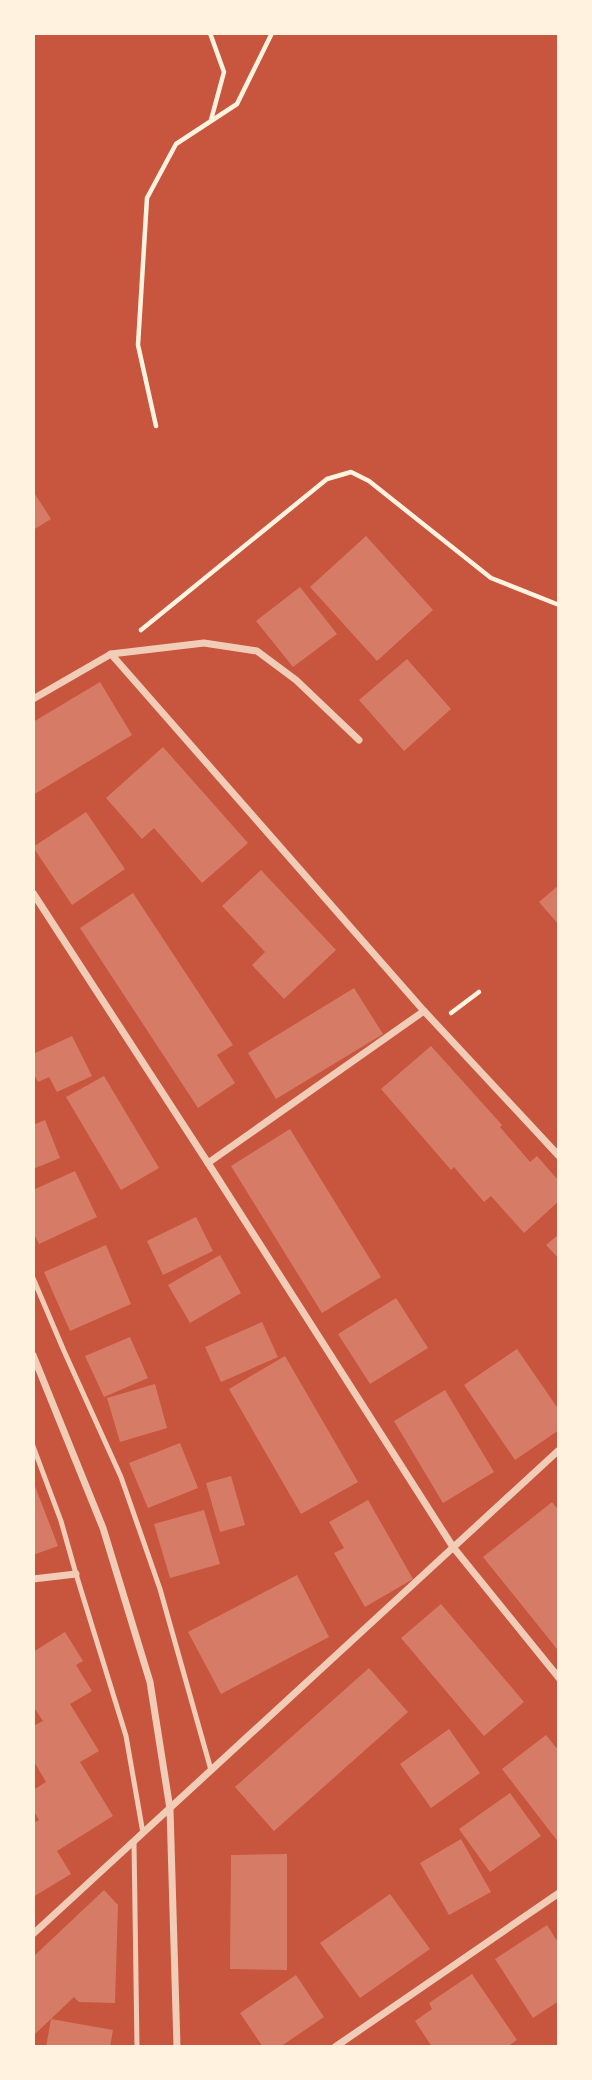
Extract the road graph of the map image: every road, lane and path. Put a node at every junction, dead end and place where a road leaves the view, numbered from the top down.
1 (210, 33) edge
2 (272, 33) edge
3 (211, 121) junction
4 (156, 426) dead end
5 (559, 604) edge
6 (111, 654) junction
7 (33, 699) edge
8 (359, 740) dead end
9 (33, 893) edge
10 (479, 992) dead end
11 (424, 1011) junction
12 (437, 1024) junction
13 (559, 1156) edge
14 (208, 1163) junction
15 (33, 1278) edge
16 (33, 1355) edge
17 (33, 1446) edge
18 (559, 1450) edge
19 (453, 1547) junction
20 (76, 1574) junction
21 (33, 1579) edge
22 (559, 1678) edge
23 (211, 1770) junction
24 (170, 1809) junction
25 (143, 1833) junction
26 (134, 1842) junction
27 (559, 1893) edge
28 (33, 1934) edge
29 (136, 2047) edge
30 (177, 2047) edge
31 (335, 2047) edge

1 - 3 path
2 - 3 path
3 - 4 path
5 - 6 path
6 - 7 street
6 - 8 street
6 - 11 street
9 - 14 street
10 - 12 path
11 - 12 street
11 - 14 street
12 - 13 street
14 - 19 street
15 - 23 lane
16 - 24 street
17 - 20 lane
18 - 19 street
19 - 22 street
19 - 23 street
20 - 21 street
20 - 25 lane
23 - 24 street
24 - 25 street
24 - 30 street
25 - 26 street
26 - 28 street
26 - 29 lane
27 - 31 street

